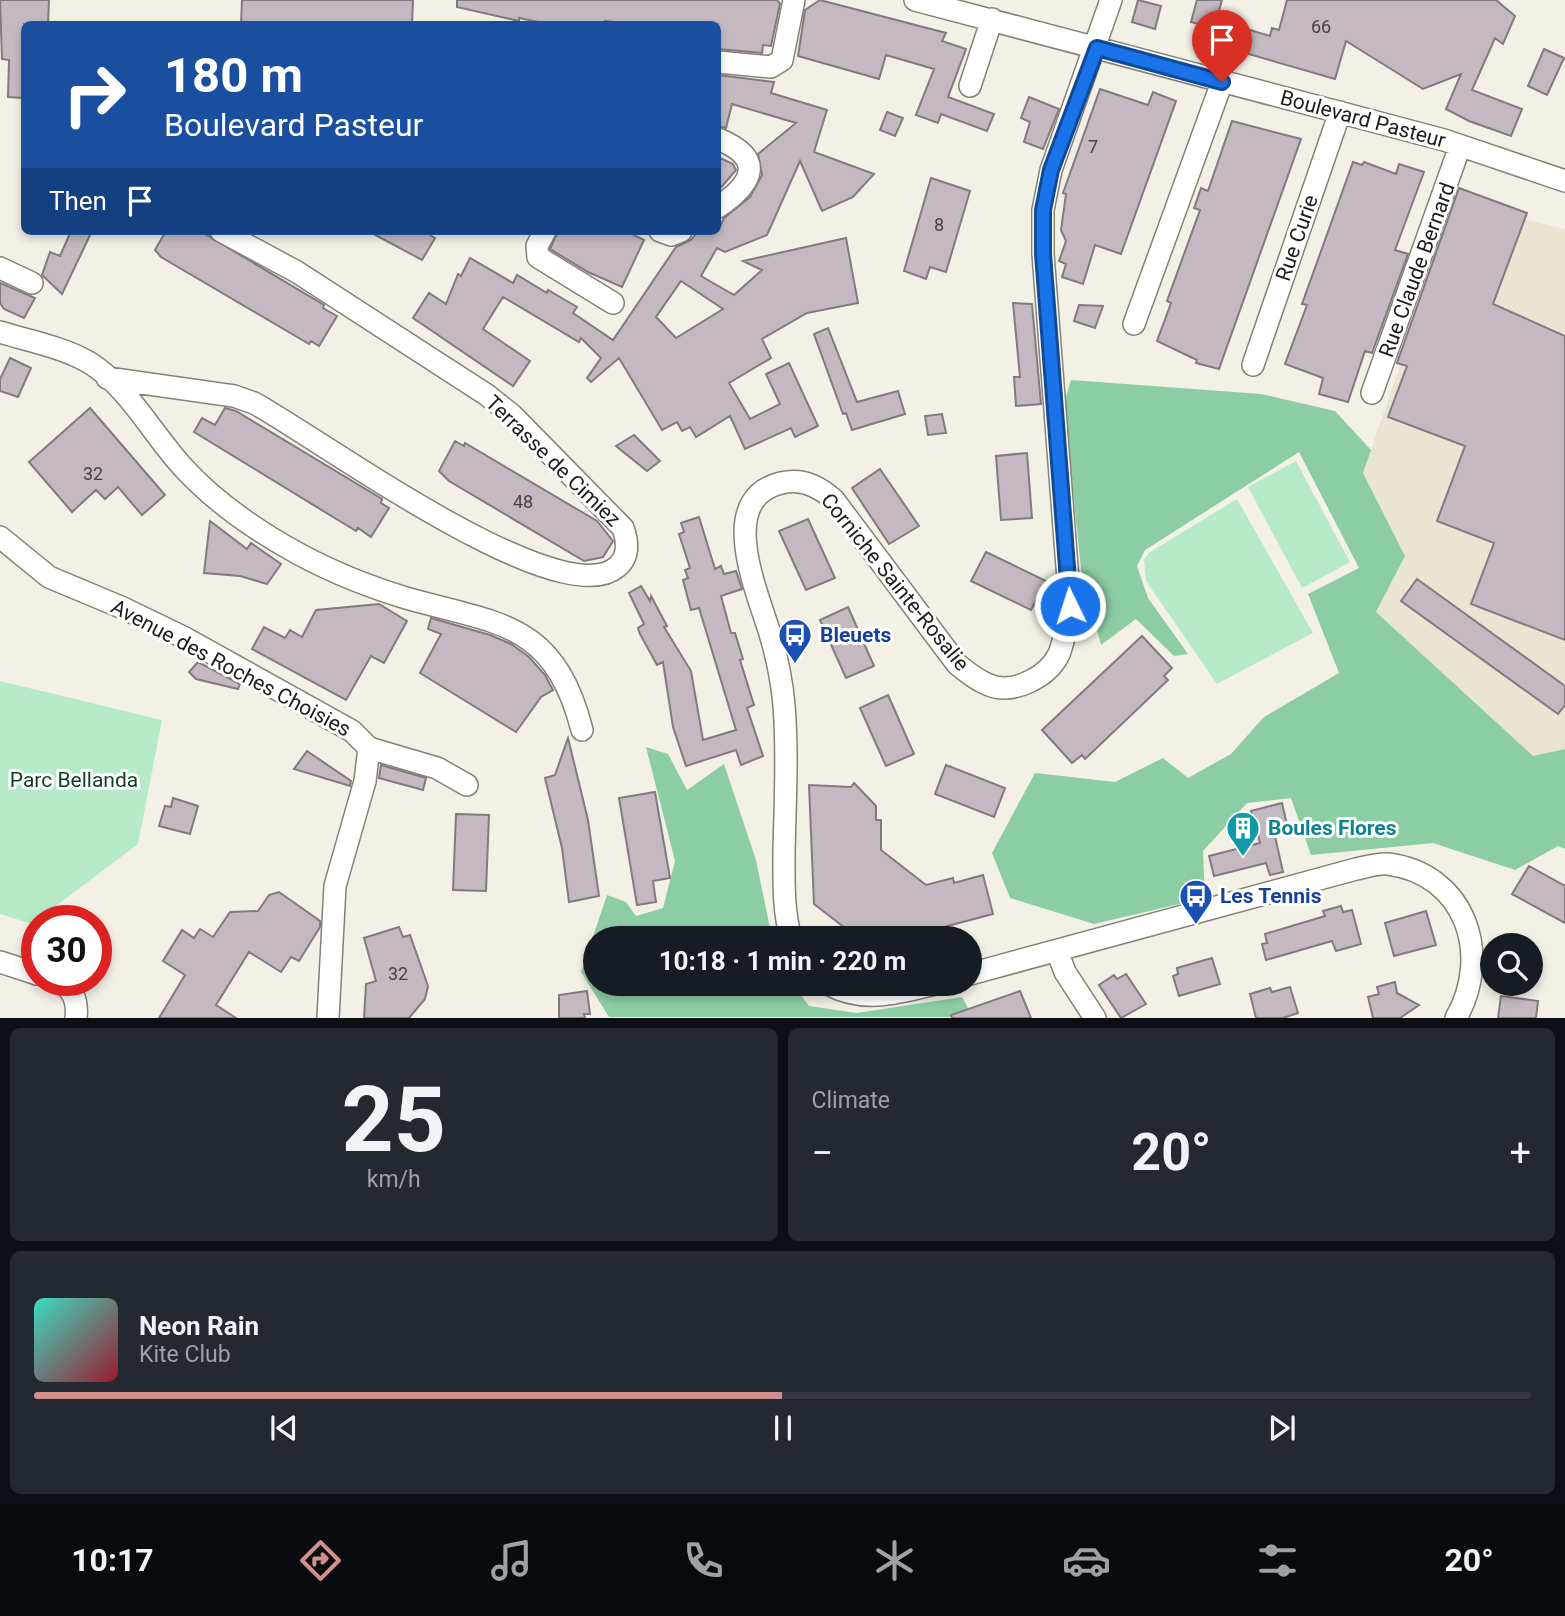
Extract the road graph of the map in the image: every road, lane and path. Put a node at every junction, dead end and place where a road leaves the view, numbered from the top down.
1 (794, 0) edge
2 (915, 0) edge
3 (1111, 0) edge
4 (992, 19) junction
5 (1097, 48) junction
6 (721, 62) edge
7 (1222, 82) junction
8 (970, 86) dead end
9 (1340, 112) junction
10 (721, 140) edge
11 (1460, 146) junction
12 (1565, 181) edge
13 (721, 205) edge
14 (228, 235) edge
15 (543, 235) edge
16 (0, 268) edge
17 (32, 283) dead end
18 (613, 303) dead end
19 (1134, 324) dead end
20 (0, 332) edge
21 (1253, 365) dead end
22 (107, 378) junction
23 (1372, 393) dead end
24 (0, 537) edge
25 (582, 730) dead end
26 (369, 748) junction
27 (467, 785) dead end
28 (789, 926) edge
29 (1058, 951) junction
30 (0, 962) edge
31 (21, 969) edge
32 (982, 971) edge
33 (74, 996) edge
34 (76, 1017) edge
35 (328, 1017) edge
36 (1095, 1017) edge
37 (1456, 1017) edge

1 - 6 street
2 - 4 street, Boulevard Pasteur
3 - 5 street, Corniche Sainte-Rosalie
4 - 5 street, Boulevard Pasteur
4 - 8 street
5 - 7 street, Boulevard Pasteur
5 - 28 street, Corniche Sainte-Rosalie
7 - 9 street, Boulevard Pasteur
7 - 19 street
9 - 11 street, Boulevard Pasteur
9 - 21 street, Rue Curie
10 - 13 street
11 - 12 street, Boulevard Pasteur
11 - 23 street, Rue Claude Bernard
14 - 22 street, Terrasse de Cimiez
15 - 18 street
16 - 17 street
20 - 22 street
22 - 25 street
24 - 26 street, Avenue des Roches Choisies
26 - 27 street
26 - 35 street, Avenue des Roches Choisies
29 - 32 street
29 - 36 street
29 - 37 street
30 - 31 street
33 - 34 street

